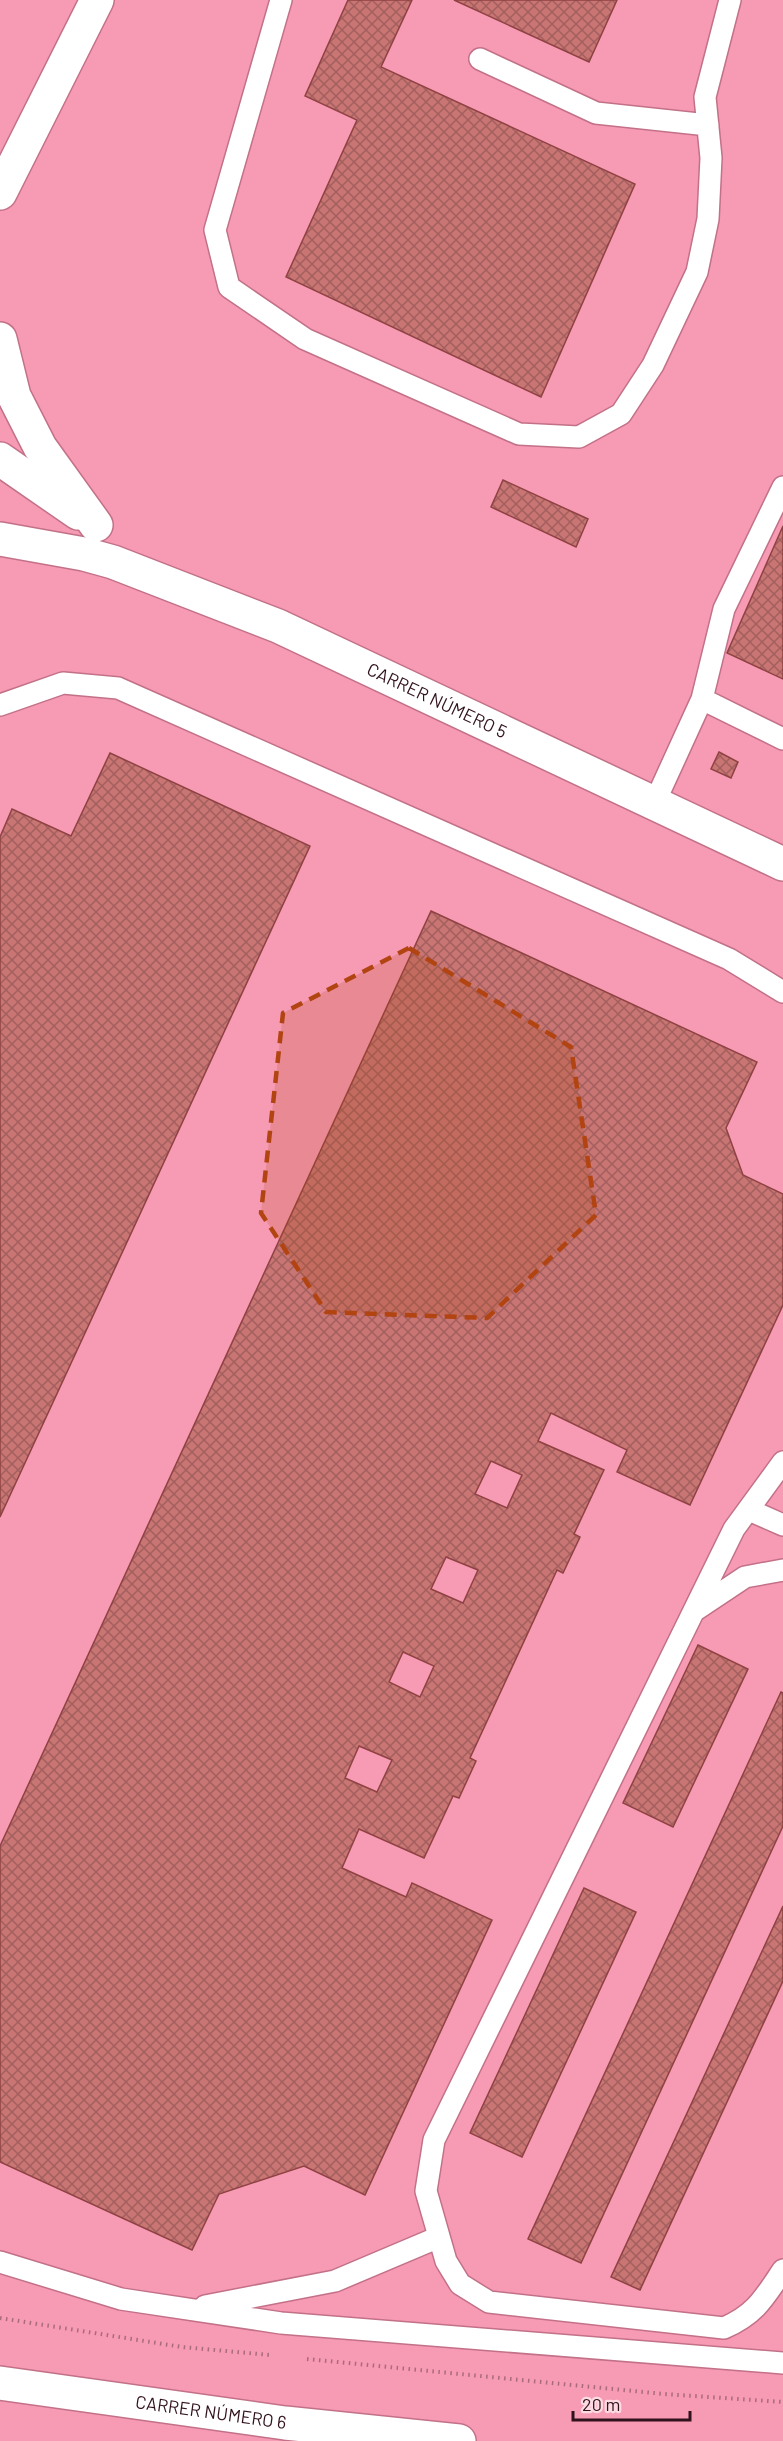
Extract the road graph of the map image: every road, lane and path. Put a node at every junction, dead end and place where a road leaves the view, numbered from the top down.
1 (97, 0) edge
2 (280, 0) edge
3 (730, 0) edge
4 (480, 59) dead end
5 (708, 124) junction
6 (0, 193) edge
7 (0, 339) edge
8 (0, 459) edge
9 (783, 487) edge
10 (0, 539) edge
11 (90, 540) junction
12 (0, 564) edge
13 (702, 699) junction
14 (0, 705) edge
15 (783, 740) edge
16 (654, 804) junction
17 (783, 864) edge
18 (783, 992) edge
19 (783, 1462) edge
20 (749, 1510) junction
21 (783, 1525) edge
22 (783, 1570) edge
23 (694, 1611) junction
24 (439, 2237) junction
25 (0, 2262) edge
26 (783, 2270) edge
27 (190, 2309) junction
28 (783, 2362) edge
29 (0, 2382) edge
30 (459, 2441) edge

1 - 6 street
2 - 5 lane
3 - 5 lane
4 - 5 lane
7 - 11 street
8 - 11 street
9 - 13 lane
10 - 11 street
11 - 12 street
11 - 16 street, CARRER NÚMERO 5
13 - 15 lane
13 - 16 lane
14 - 18 lane
16 - 17 street, CARRER NÚMERO 5
19 - 20 lane
20 - 21 lane
20 - 23 lane
22 - 23 lane
23 - 24 lane
24 - 26 lane
24 - 27 lane
25 - 27 lane
27 - 28 lane
29 - 30 street, CARRER NÚMERO 6

